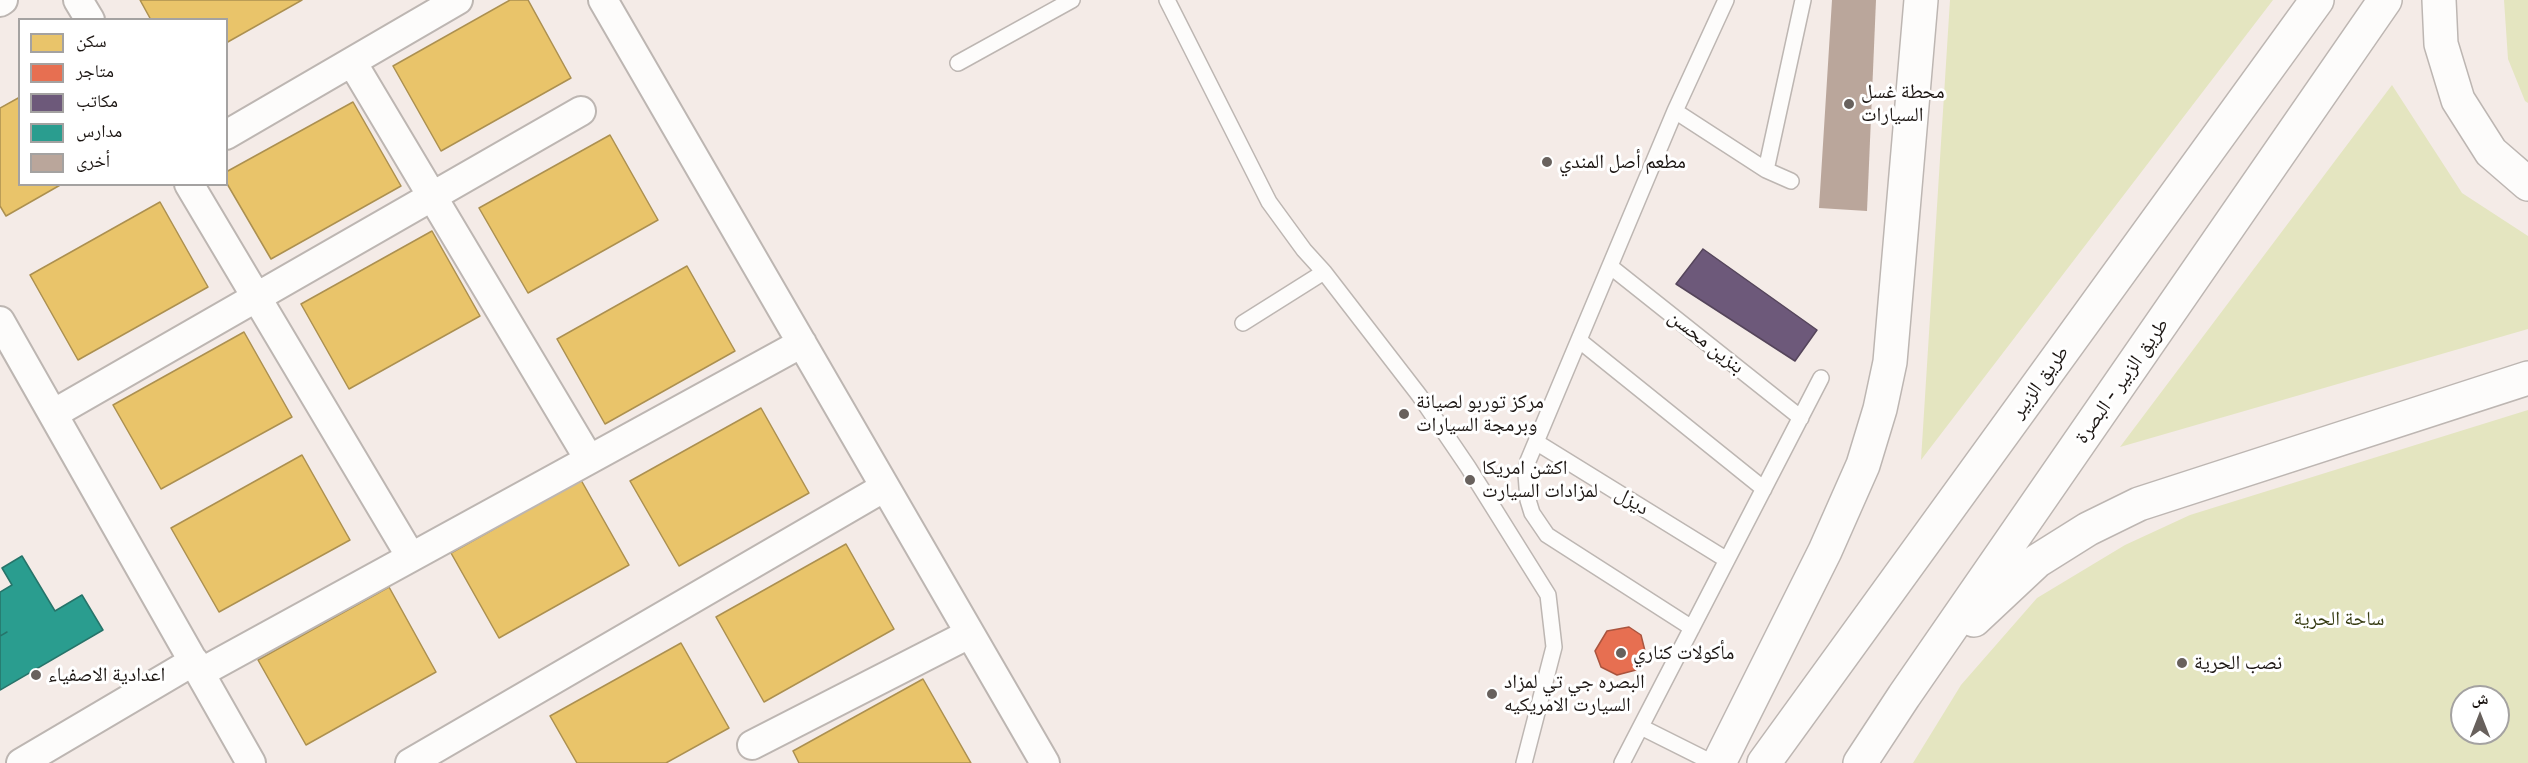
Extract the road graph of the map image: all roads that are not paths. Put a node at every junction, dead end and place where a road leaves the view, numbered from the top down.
1 (78, 0) edge
2 (458, 0) edge
3 (603, 0) edge
4 (1072, 0) edge
5 (1167, 0) edge
6 (1726, 0) edge
7 (1803, 0) edge
8 (1921, 0) edge
9 (2317, 0) edge
10 (2385, 0) edge
11 (2439, 0) edge
12 (89, 18) edge
13 (352, 62) junction
14 (958, 63) dead end
15 (581, 111) dead end
16 (1675, 111) junction
17 (228, 134) edge
18 (1766, 170) junction
19 (1791, 181) dead end
20 (2528, 184) edge
21 (190, 186) edge
22 (430, 197) junction
23 (1611, 267) junction
24 (1324, 272) junction
25 (256, 297) junction
26 (0, 321) edge
27 (1243, 323) dead end
28 (1580, 340) junction
29 (802, 343) junction
30 (1821, 378) dead end
31 (2528, 378) edge
32 (53, 414) junction
33 (1801, 418) junction
34 (1536, 442) junction
35 (589, 459) junction
36 (885, 487) junction
37 (1764, 489) junction
38 (411, 557) junction
39 (1727, 560) junction
40 (1692, 628) junction
41 (969, 634) junction
42 (197, 667) junction
43 (1904, 696) junction
44 (1641, 727) junction
45 (752, 745) dead end
46 (21, 763) edge
47 (251, 763) edge
48 (410, 763) edge
49 (1045, 763) edge
50 (1524, 763) edge
51 (1622, 763) edge
52 (1713, 763) edge
53 (1719, 763) edge
54 (1764, 763) edge
55 (1860, 763) edge

1 - 12 street
2 - 13 street
3 - 29 street
4 - 14 lane
5 - 24 lane
6 - 16 lane
7 - 18 lane
8 - 53 highway
9 - 54 highway, طريق الزبير
10 - 43 highway, طريق الزبير - البصرة
11 - 20 highway
13 - 17 street
13 - 22 street
15 - 22 street
16 - 18 lane
16 - 23 lane
18 - 19 lane
21 - 25 street
22 - 25 street
22 - 35 street
23 - 28 lane
23 - 33 lane, بنزين محسن
24 - 27 lane
24 - 50 lane
25 - 32 street
25 - 38 street
26 - 32 street
28 - 34 lane
28 - 37 lane
29 - 35 street
29 - 36 street
30 - 33 lane
31 - 43 highway
32 - 42 street
33 - 37 lane
34 - 39 lane, ديزل
34 - 40 lane
35 - 38 street
36 - 41 street
36 - 48 street
37 - 39 lane
38 - 42 street
39 - 40 lane
40 - 44 lane
41 - 45 street
41 - 49 street
42 - 46 street
42 - 47 street
43 - 55 highway, طريق الزبير - البصرة
44 - 51 lane
44 - 52 lane

